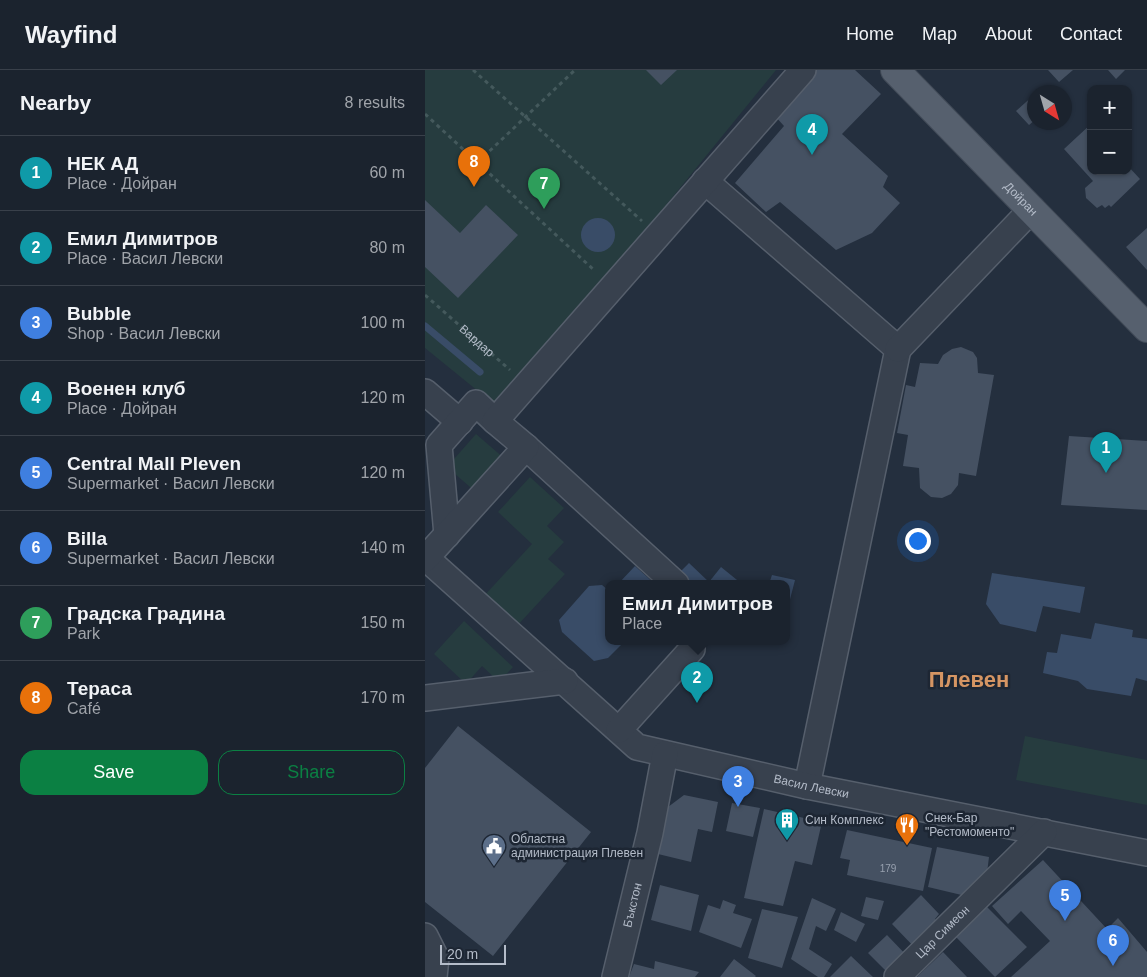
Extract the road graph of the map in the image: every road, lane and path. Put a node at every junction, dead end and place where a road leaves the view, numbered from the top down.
1 (473, 70) edge
2 (575, 70) edge
3 (803, 70) edge
4 (895, 70) edge
5 (426, 115) edge
6 (527, 118) junction
7 (478, 162) dead end
8 (705, 180) junction
9 (1032, 209) junction
10 (657, 235) junction
11 (611, 286) junction
12 (425, 296) edge
13 (1147, 328) edge
14 (898, 349) junction
15 (528, 385) junction
16 (425, 392) edge
17 (495, 420) junction
18 (460, 422) junction
19 (526, 447) junction
20 (447, 534) junction
21 (425, 559) edge
22 (672, 580) edge
23 (692, 645) edge
24 (565, 681) junction
25 (425, 698) edge
26 (619, 730) junction
27 (665, 754) junction
28 (807, 786) junction
29 (1044, 832) junction
30 (1147, 854) edge
31 (425, 936) edge
32 (434, 977) edge
33 (615, 977) edge
34 (897, 977) edge

1 - 6 path
2 - 6 path
3 - 8 street
4 - 9 main road, Дойран
5 - 11 path
6 - 7 path
6 - 10 path
8 - 10 street
8 - 14 street
9 - 13 main road, Дойран
9 - 14 street
10 - 11 street
11 - 15 street
12 - 15 path, Вардар
14 - 28 street
15 - 17 street
16 - 18 street
17 - 18 street
17 - 19 street
18 - 20 street
19 - 20 street
19 - 22 street
20 - 21 street
21 - 24 street, Васил Левски
23 - 26 street
24 - 25 street
24 - 26 street, Васил Левски
26 - 27 street, Васил Левски
27 - 28 street, Васил Левски
27 - 33 street, Бъкстон
28 - 29 street, Васил Левски
29 - 30 street, Васил Левски
29 - 34 street, Цар Симеон
31 - 32 street

